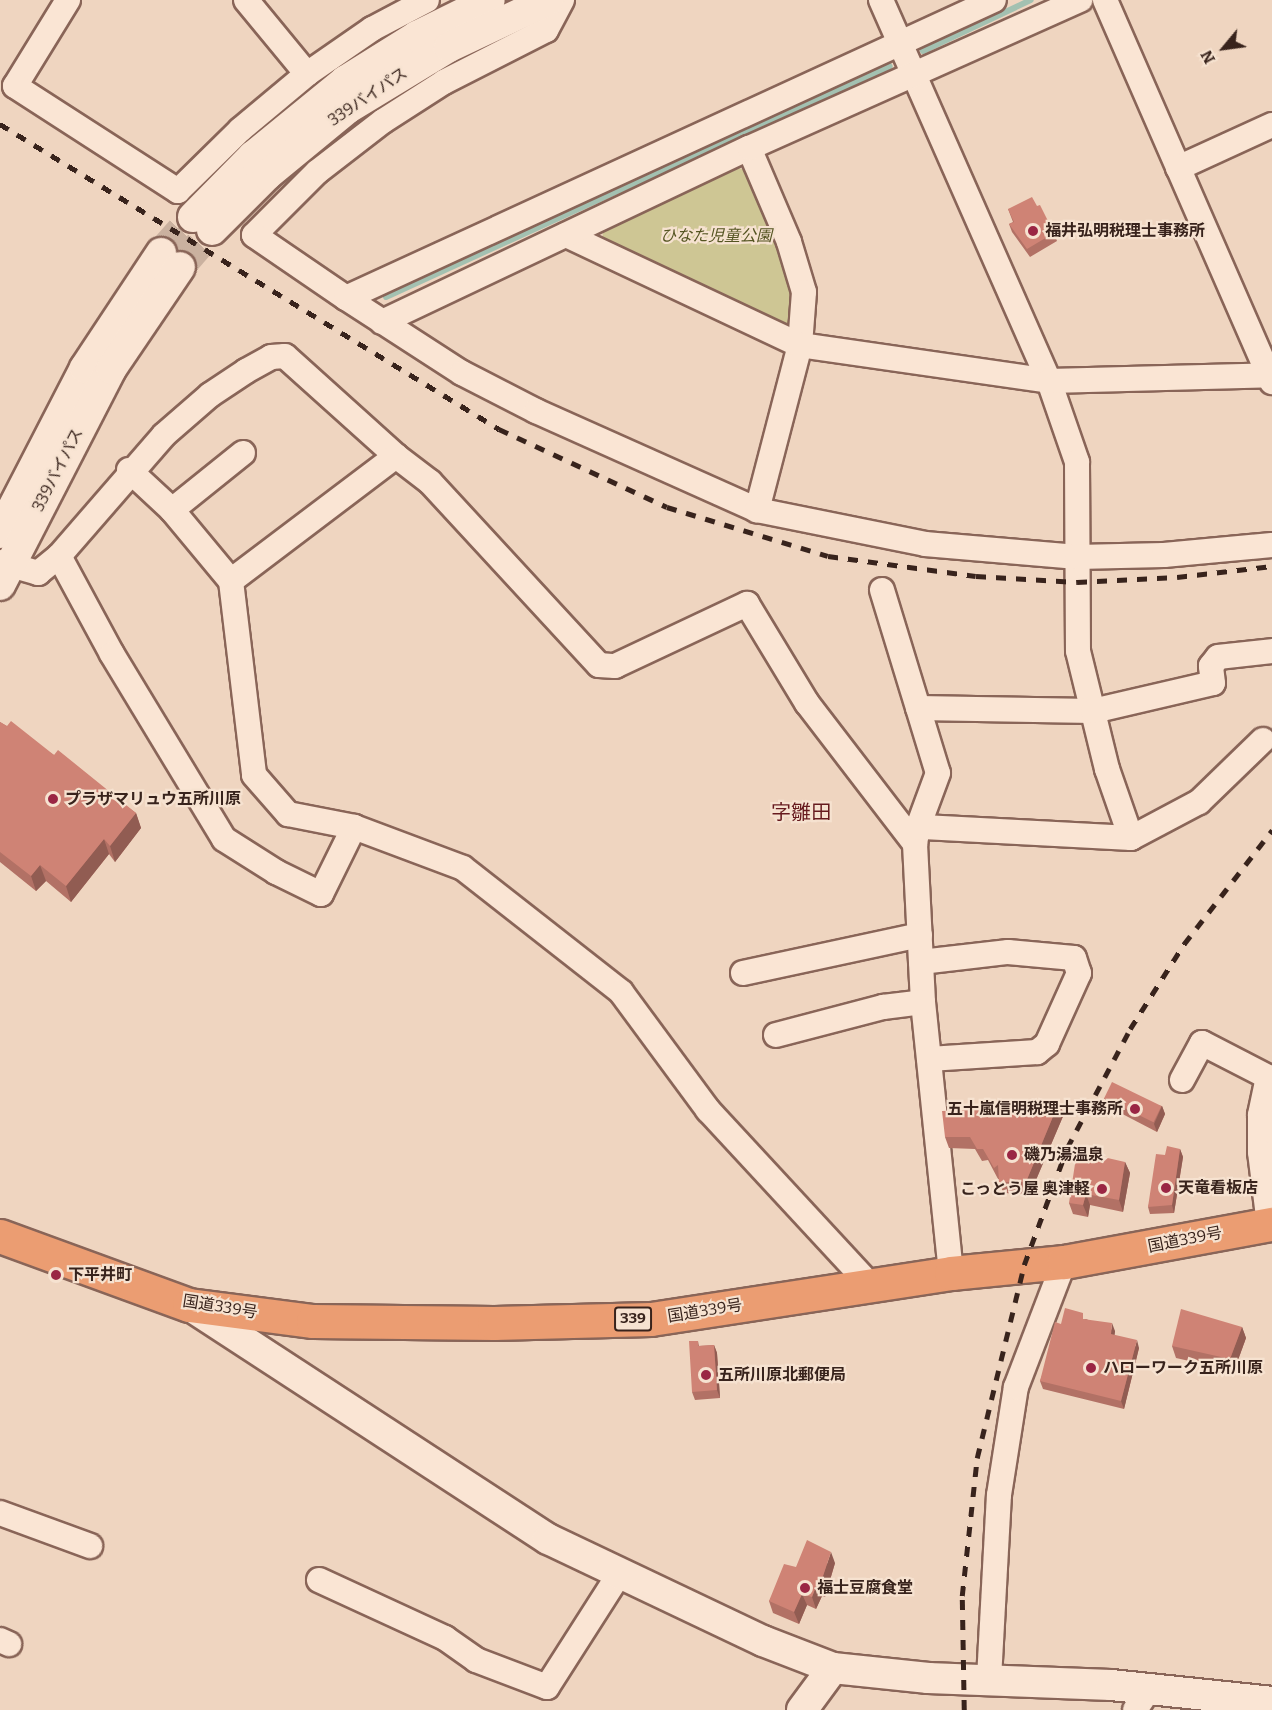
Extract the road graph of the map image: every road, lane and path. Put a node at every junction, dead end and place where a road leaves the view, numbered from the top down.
1 (68, 0) edge
2 (246, 0) edge
3 (427, 0) edge
4 (490, 0) edge
5 (549, 0) edge
6 (562, 0) edge
7 (881, 0) edge
8 (994, 0) edge
9 (1080, 0) edge
10 (1105, 0) edge
11 (900, 43) junction
12 (307, 74) junction
13 (915, 77) junction
14 (1272, 125) edge
15 (749, 148) junction
16 (1178, 168) junction
17 (566, 235) junction
18 (346, 298) junction
19 (382, 322) junction
20 (800, 345) junction
21 (1271, 378) edge
22 (1049, 381) junction
23 (243, 453) dead end
24 (396, 456) junction
25 (129, 470) junction
26 (172, 510) junction
27 (757, 510) junction
28 (0, 534) edge
29 (1272, 545) edge
30 (59, 556) junction
31 (1077, 557) junction
32 (3, 571) edge
33 (231, 581) junction
34 (882, 590) dead end
35 (1272, 651) edge
36 (918, 708) junction
37 (1093, 711) junction
38 (1263, 740) dead end
39 (354, 827) junction
40 (916, 835) junction
41 (1131, 838) junction
42 (920, 935) junction
43 (921, 962) junction
44 (743, 973) dead end
45 (924, 1002) junction
46 (776, 1035) dead end
47 (929, 1059) junction
48 (1182, 1080) dead end
49 (1271, 1224) edge
50 (0, 1236) edge
51 (1064, 1262) junction
52 (951, 1273) junction
53 (871, 1286) junction
54 (189, 1305) junction
55 (0, 1513) edge
56 (90, 1546) dead end
57 (620, 1573) junction
58 (319, 1580) dead end
59 (833, 1668) junction
60 (989, 1679) junction
61 (1142, 1699) edge
62 (1272, 1702) edge
63 (802, 1710) edge

1 - 12 street
2 - 12 street
3 - 12 street
4 - 5 street, 339バイパス
6 - 18 street
7 - 11 street
8 - 11 street
9 - 13 street
10 - 16 street
11 - 13 street
11 - 18 street
13 - 15 street
13 - 22 street
14 - 16 street
15 - 17 street
15 - 20 street
16 - 21 street
17 - 19 street
17 - 20 street
18 - 19 street
19 - 27 street
20 - 22 street
20 - 27 street
21 - 22 street
22 - 31 street
23 - 26 street
24 - 25 street
24 - 33 street
24 - 40 street
25 - 26 street
25 - 30 street
26 - 33 street
27 - 31 street
28 - 32 street, 339バイパス
29 - 31 street
30 - 32 street
30 - 39 street
31 - 37 street
33 - 39 street
34 - 36 street
35 - 37 street
36 - 37 street
36 - 40 street
37 - 41 street
38 - 41 street
39 - 53 street
40 - 41 street
40 - 42 street
42 - 43 street
42 - 44 street
43 - 45 street
43 - 47 street
45 - 46 street
45 - 47 street
47 - 52 street
48 - 49 street
49 - 51 highway, 国道339号 / 339
50 - 54 highway, 国道339号 / 339
51 - 52 highway, 国道339号 / 339
51 - 60 street
52 - 53 highway, 国道339号 / 339
53 - 54 highway, 国道339号 / 339
54 - 57 street
55 - 56 street
57 - 58 street
57 - 59 street
59 - 60 street
59 - 63 street
60 - 61 street
61 - 62 street

